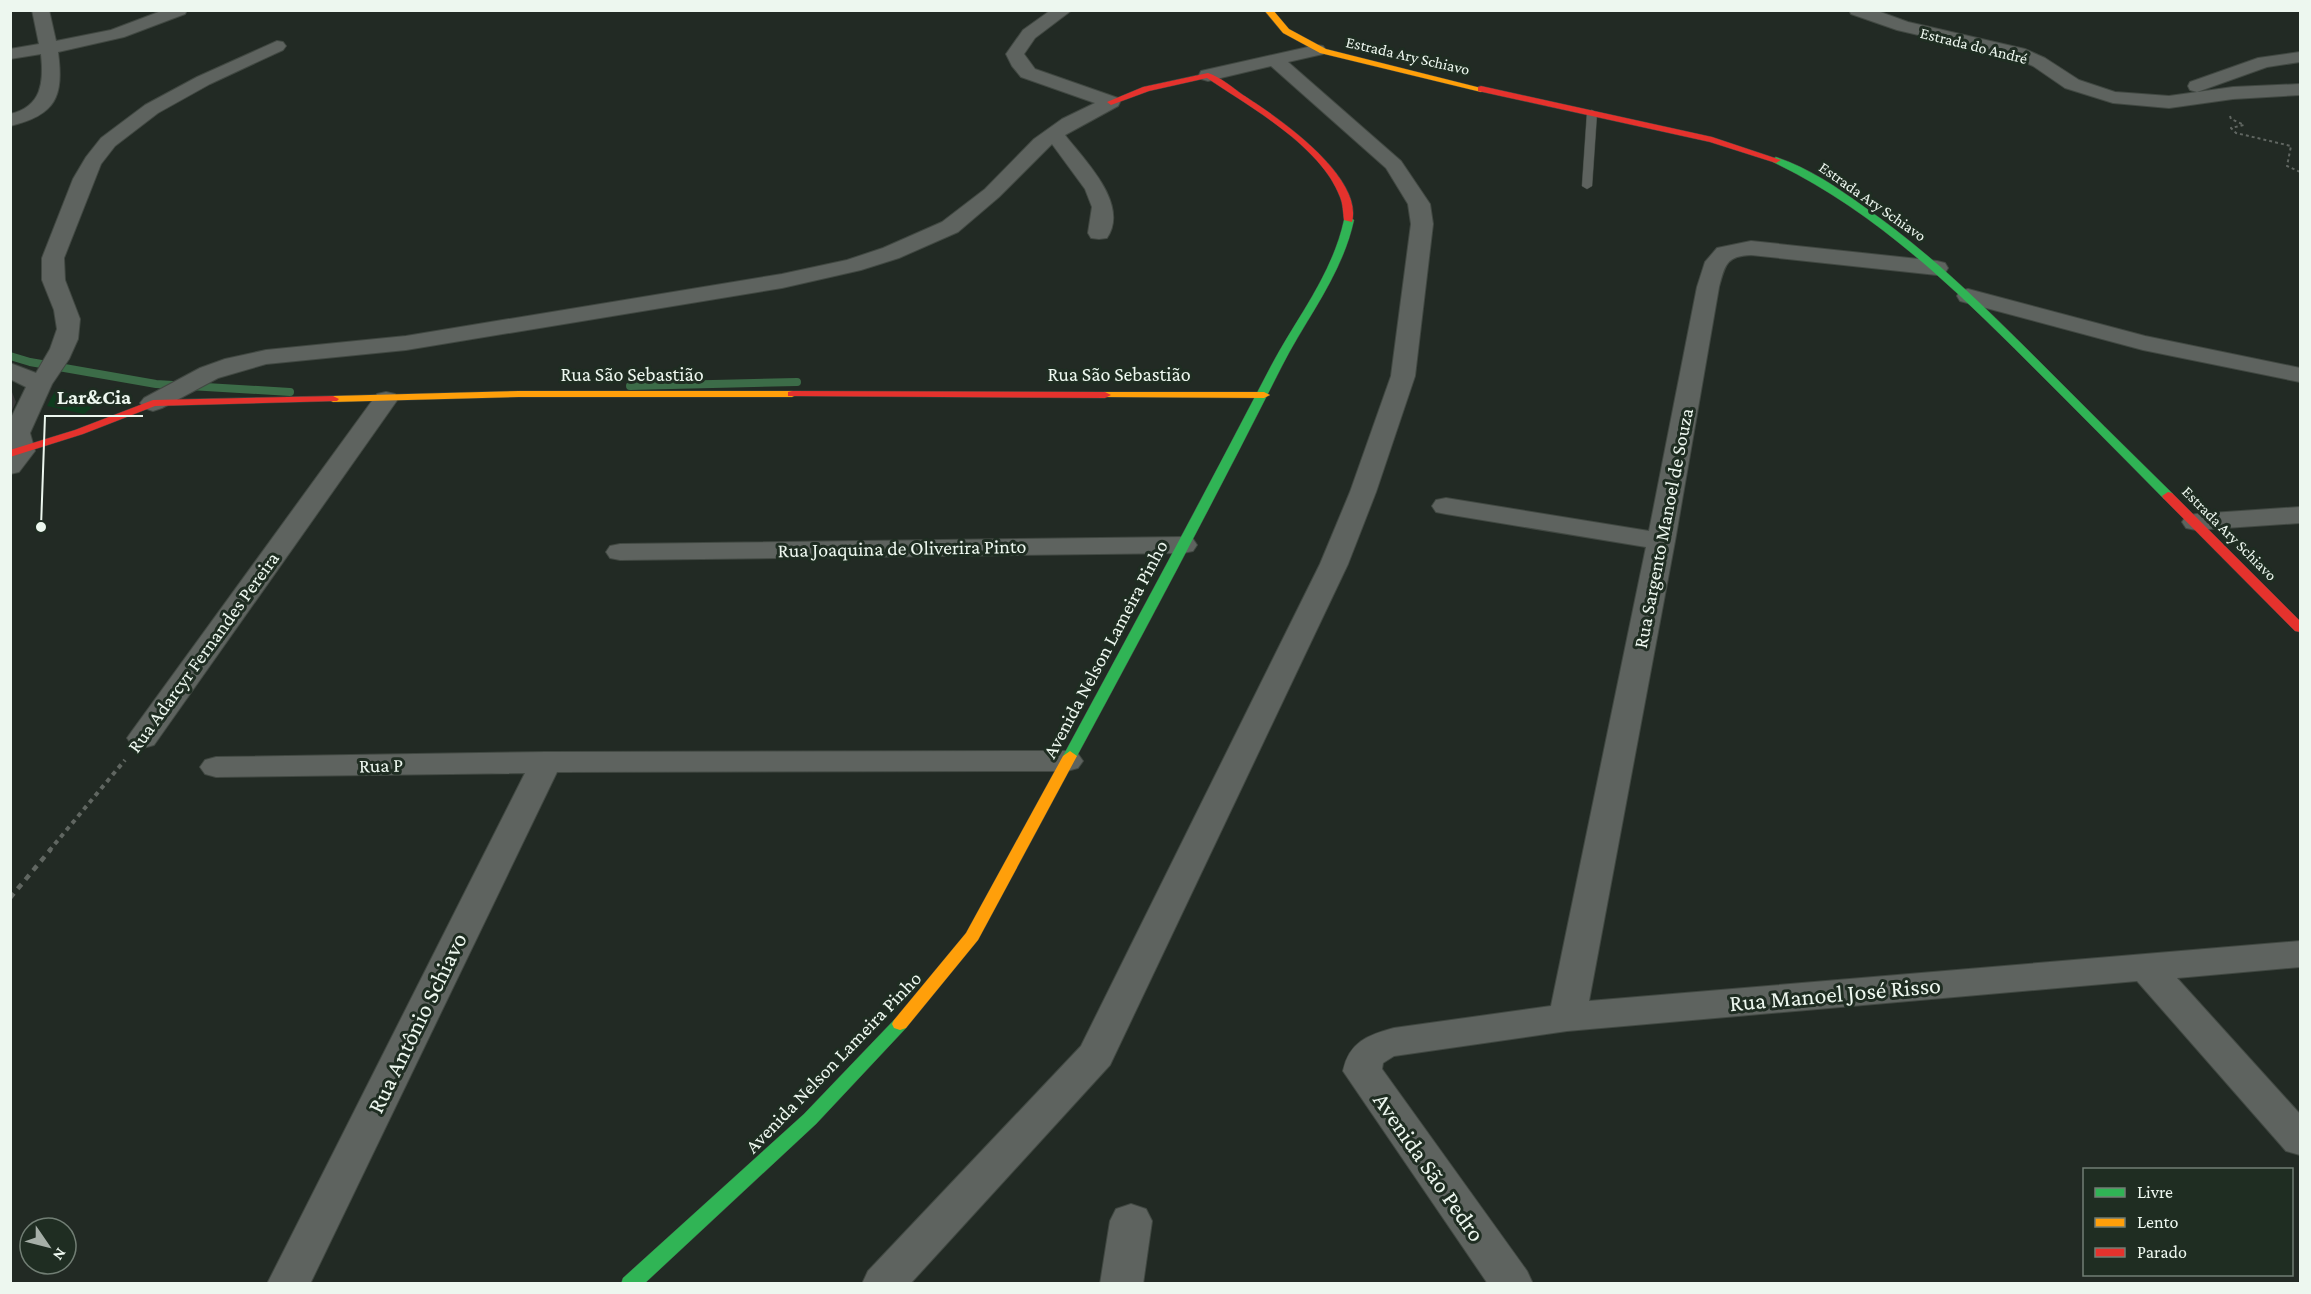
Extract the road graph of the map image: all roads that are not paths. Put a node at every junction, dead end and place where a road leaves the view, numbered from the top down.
1 (40, 10) edge
2 (179, 10) edge
3 (1064, 10) edge
4 (1268, 10) edge
5 (1857, 10) edge
6 (277, 46) dead end
7 (50, 48) junction
8 (1317, 50) junction
9 (10, 54) edge
10 (2301, 57) edge
11 (1274, 59) junction
12 (1208, 75) junction
13 (2301, 90) edge
14 (1111, 102) junction
15 (2169, 102) junction
16 (1592, 113) junction
17 (10, 120) edge
18 (1055, 134) junction
19 (1587, 186) dead end
20 (1099, 233) dead end
21 (1937, 268) junction
22 (1968, 296) junction
23 (49, 369) junction
24 (10, 370) edge
25 (2301, 375) edge
26 (1264, 394) junction
27 (163, 398) junction
28 (386, 399) junction
29 (14, 448) edge
30 (1446, 506) dead end
31 (2301, 515) edge
32 (2196, 522) junction
33 (1661, 541) junction
34 (1184, 545) junction
35 (620, 552) dead end
36 (2301, 628) edge
37 (143, 738) road end
38 (1067, 761) junction
39 (546, 762) junction
40 (216, 767) dead end
41 (2301, 954) edge
42 (2147, 968) junction
43 (1568, 1017) junction
44 (1371, 1050) joint
45 (2301, 1140) edge
46 (1131, 1221) dead end
47 (288, 1284) edge
48 (630, 1284) edge
49 (883, 1284) edge
50 (1121, 1284) edge
51 (1512, 1284) edge

1 - 7 street
2 - 7 street
3 - 14 street
4 - 8 street, Estrada Ary Schiavo
5 - 15 street, Estrada do André
6 - 23 street
7 - 9 street
7 - 17 street
8 - 11 street
8 - 16 street, Estrada Ary Schiavo
10 - 15 street
11 - 12 street
11 - 49 street
12 - 14 street
12 - 26 street, Avenida Nelson Lameira Pinho
13 - 15 street, Estrada do André
14 - 18 street
16 - 19 lane
16 - 21 street, Estrada Ary Schiavo
18 - 20 street
18 - 27 street
21 - 22 street, Estrada Ary Schiavo
21 - 33 street, Rua Sargento Manoel de Souza
22 - 25 street
22 - 32 street, Estrada Ary Schiavo
23 - 24 street
23 - 29 street
26 - 28 street, Rua São Sebastião
26 - 34 street, Avenida Nelson Lameira Pinho
27 - 28 street, Rua São Sebastião
27 - 29 street, Rua São Sebastião
28 - 37 street, Rua Adarcyr Fernandes Pereira
30 - 33 street
31 - 32 street
32 - 36 street, Estrada Ary Schiavo
33 - 43 street, Rua Sargento Manoel de Souza
34 - 35 street, Rua Joaquina de Oliverira Pinto
34 - 38 street, Avenida Nelson Lameira Pinho
38 - 39 street, Rua P
38 - 48 street, Avenida Nelson Lameira Pinho
39 - 40 street, Rua P
39 - 47 street, Rua Antônio Schiavo
41 - 42 street, Rua Manoel José Risso
42 - 43 street, Rua Manoel José Risso
42 - 45 street
43 - 44 street, Rua Manoel José Risso
44 - 51 street, Avenida São Pedro
46 - 50 street

